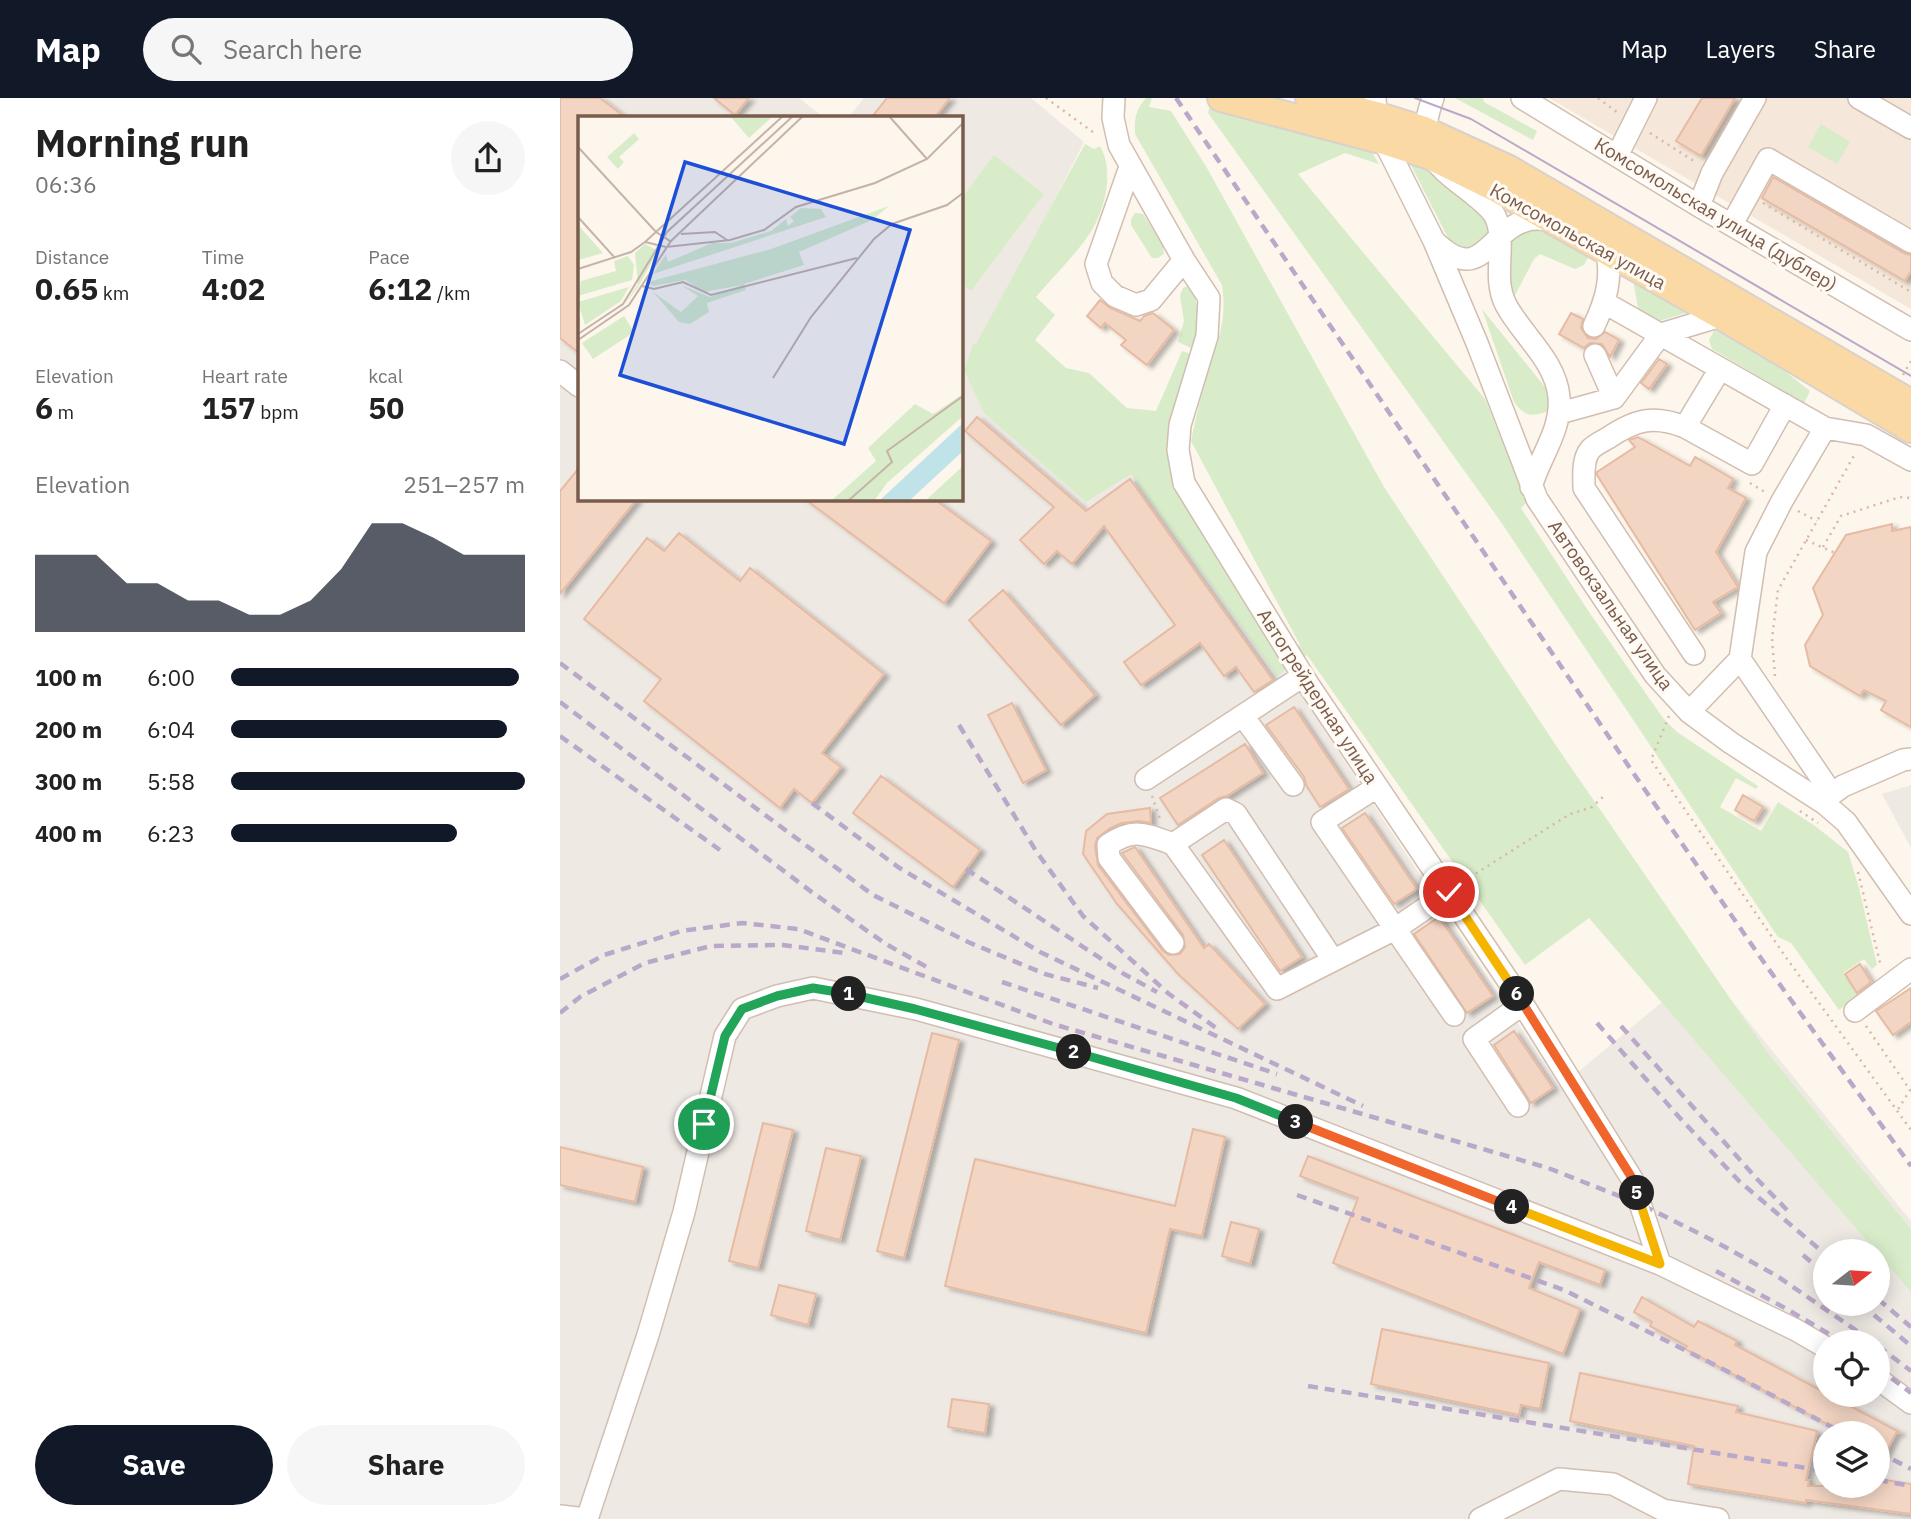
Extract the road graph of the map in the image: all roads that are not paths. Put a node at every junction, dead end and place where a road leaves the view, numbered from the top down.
1 (1114, 98) edge
2 (1221, 98) edge
3 (1309, 98) edge
4 (1433, 98) edge
5 (1646, 98) edge
6 (1755, 98) edge
7 (1859, 98) edge
8 (1526, 99) edge
9 (1376, 106) edge
10 (1911, 128) edge
11 (1424, 130) junction
12 (1384, 141) junction
13 (1430, 156) junction
14 (1617, 156) junction
15 (1130, 167) junction
16 (1699, 206) junction
17 (1550, 220) junction
18 (1732, 224) junction
19 (1499, 239) junction
20 (1434, 240) junction
21 (1911, 242) edge
22 (1607, 252) junction
23 (1184, 260) junction
24 (1605, 303) junction
25 (1721, 316) junction
26 (1594, 326) dead end
27 (1911, 330) edge
28 (1661, 334) junction
29 (1595, 355) dead end
30 (1720, 369) junction
31 (560, 371) edge
32 (578, 385) edge
33 (1614, 398) junction
34 (1911, 403) edge
35 (1785, 405) junction
36 (1560, 413) junction
37 (1685, 427) junction
38 (1825, 428) junction
39 (1911, 429) edge
40 (1911, 460) edge
41 (1531, 487) junction
42 (1694, 654) dead end
43 (1741, 659) junction
44 (1303, 676) junction
45 (1679, 714) junction
46 (1243, 716) junction
47 (1911, 759) edge
48 (1146, 779) road end
49 (1293, 785) dead end
50 (1377, 787) junction
51 (1828, 799) junction
52 (1173, 844) junction
53 (1449, 892) junction
54 (1911, 914) edge
55 (1395, 929) junction
56 (1173, 943) dead end
57 (1333, 960) junction
58 (1911, 969) edge
59 (1523, 1004) junction
60 (1855, 1011) dead end
61 (1454, 1015) dead end
62 (1518, 1106) dead end
63 (1660, 1264) junction
64 (1813, 1340) edge
65 (1890, 1387) edge
66 (1911, 1403) edge
67 (560, 1516) edge
68 (587, 1519) edge
69 (1480, 1519) edge
70 (1718, 1519) edge

1 - 15 street, Автогрейдерная улица
2 - 12 main road, Комсомольская улица
3 - 9 main road, Комсомольская улица
4 - 11 street
5 - 14 street
6 - 16 street
7 - 10 street
8 - 14 street, Комсомольская улица (дублер)
9 - 11 main road, Комсомольская улица
9 - 12 street, Автовокзальная улица
11 - 13 street
11 - 34 main road, Комсомольская улица
12 - 13 main road, Комсомольская улица
12 - 20 street, Автовокзальная улица
13 - 17 main road, Комсомольская улица
13 - 19 street
14 - 16 street, Комсомольская улица (дублер)
15 - 23 street, Автогрейдерная улица
15 - 23 street
16 - 18 street, Комсомольская улица (дублер)
17 - 19 street
17 - 22 main road, Комсомольская улица
18 - 21 street
18 - 27 street, Комсомольская улица (дублер)
19 - 20 street
19 - 36 street
20 - 41 street, Автовокзальная улица
22 - 24 street
22 - 25 main road, Комсомольская улица
23 - 44 street, Автогрейдерная улица
24 - 26 street
24 - 28 street
25 - 28 street
25 - 39 main road, Комсомольская улица
28 - 30 street
28 - 33 street
29 - 33 street
30 - 35 street
30 - 37 street
31 - 32 street
33 - 36 street
35 - 37 street
35 - 38 street
36 - 41 street
37 - 42 street
38 - 40 street
38 - 43 street
41 - 45 street, Автовокзальная улица
43 - 45 street
43 - 51 street
44 - 46 street
44 - 50 street, Автогрейдерная улица
45 - 51 street, Автовокзальная улица
46 - 48 street
46 - 49 street
47 - 51 street
50 - 53 street, Автогрейдерная улица
50 - 55 street
51 - 54 street, Автовокзальная улица
52 - 56 street
52 - 57 street
52 - 57 street
53 - 55 street
53 - 59 street, Автогрейдерная улица
55 - 57 street
55 - 61 street
58 - 60 street
59 - 62 street
59 - 63 street, Автогрейдерная улица
63 - 64 street
63 - 68 street
65 - 66 street
67 - 68 street
69 - 70 street

